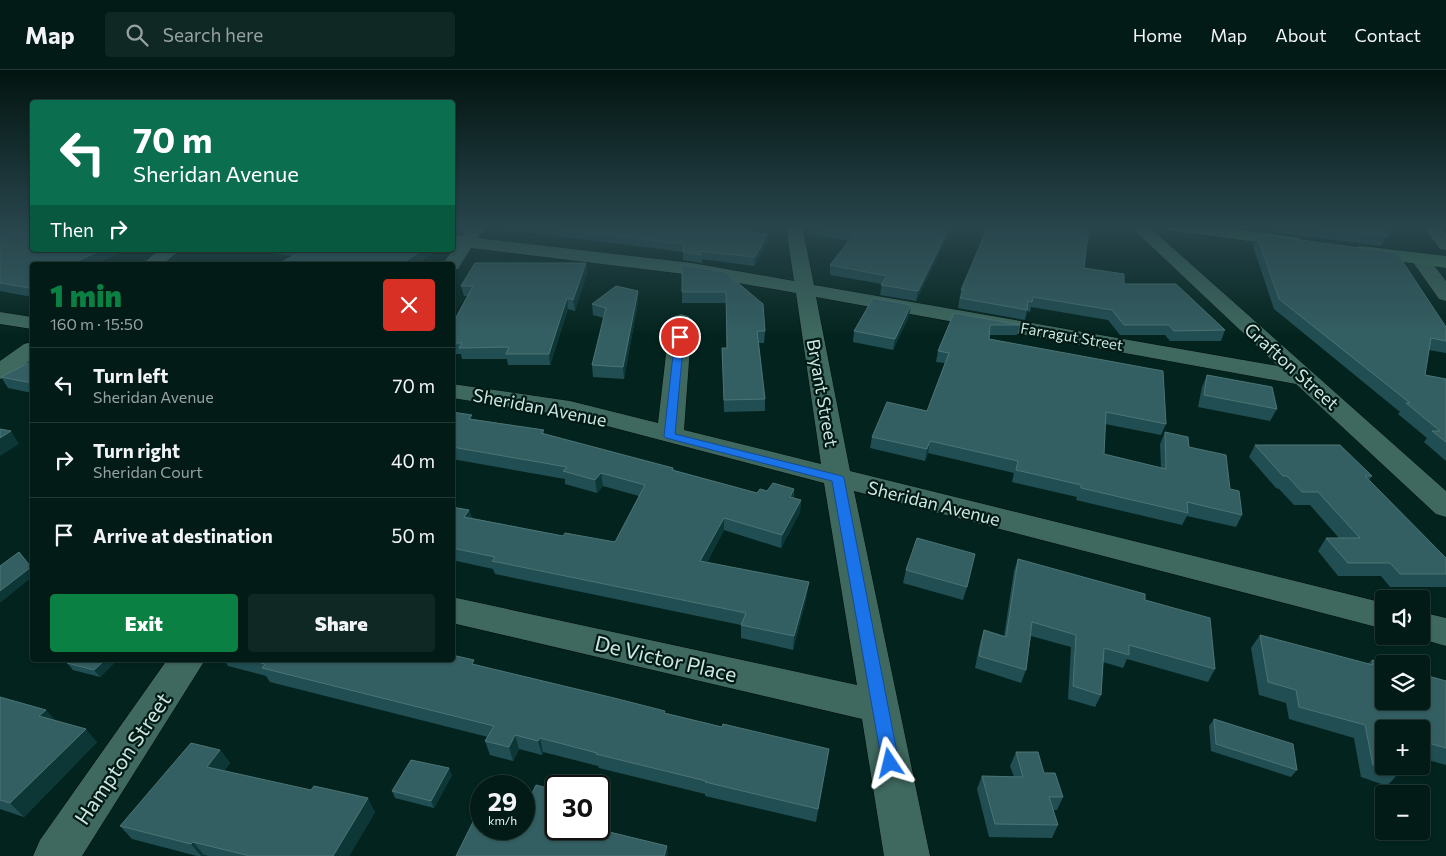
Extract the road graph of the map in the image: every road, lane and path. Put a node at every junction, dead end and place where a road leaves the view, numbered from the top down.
1 (654, 263) edge
2 (800, 263) edge
3 (1178, 263) edge
4 (1422, 263) edge
5 (804, 288) junction
6 (1446, 295) edge
7 (0, 318) edge
8 (681, 320) dead end
9 (30, 323) edge
10 (30, 350) edge
11 (0, 372) edge
12 (1305, 378) junction
13 (455, 391) edge
14 (670, 436) junction
15 (838, 478) junction
16 (1446, 506) edge
17 (455, 611) edge
18 (1375, 614) edge
19 (1430, 628) edge
20 (1446, 632) edge
21 (186, 662) edge
22 (880, 707) junction
23 (56, 856) edge
24 (907, 856) edge

1 - 5 street, Farragut Street
2 - 5 street, Bryant Street
3 - 12 street, Grafton Street
4 - 6 street
5 - 12 street, Farragut Street
5 - 15 street, Bryant Street
7 - 9 street
8 - 14 street
10 - 11 street
12 - 16 street, Grafton Street
13 - 14 street, Sheridan Avenue
14 - 15 street, Sheridan Avenue
15 - 18 street, Sheridan Avenue
15 - 22 street, Bryant Street
17 - 22 street, De Victor Place
19 - 20 street
21 - 23 street, Hampton Street
22 - 24 street, Bryant Street

